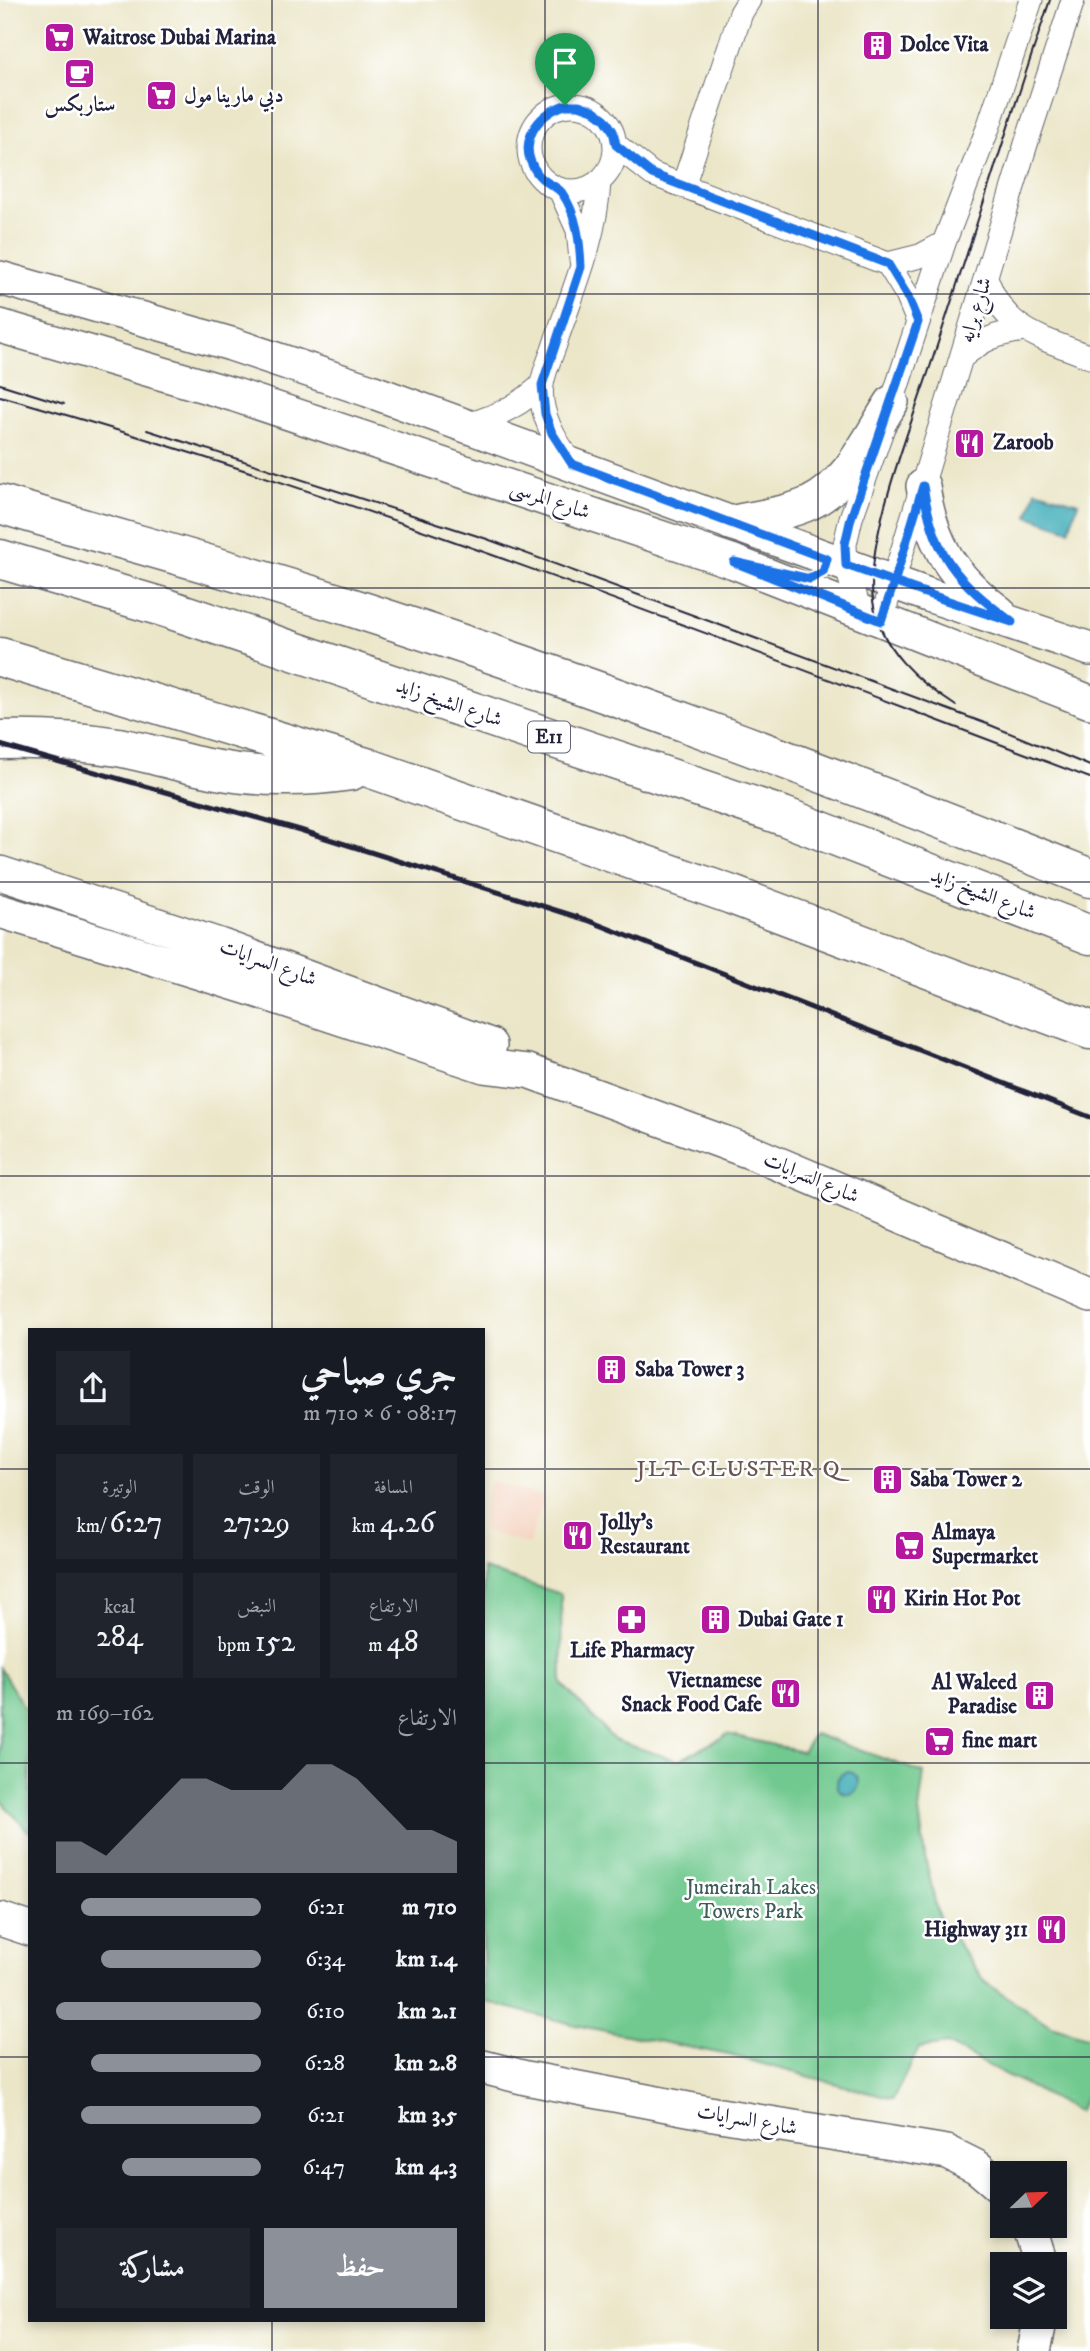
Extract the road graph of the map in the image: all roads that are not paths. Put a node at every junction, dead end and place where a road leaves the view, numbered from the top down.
1 (1031, 0) edge
2 (1073, 0) edge
3 (744, 4) edge
4 (616, 145) junction
5 (652, 174) junction
6 (603, 179) junction
7 (683, 186) junction
8 (561, 190) junction
9 (944, 243) junction
10 (888, 264) junction
11 (581, 267) junction
12 (986, 277) junction
13 (0, 278) edge
14 (918, 322) junction
15 (0, 326) edge
16 (1024, 330) junction
17 (962, 357) junction
18 (1090, 357) edge
19 (542, 385) junction
20 (892, 402) junction
21 (465, 425) junction
22 (572, 464) junction
23 (923, 486) junction
24 (0, 504) edge
25 (730, 523) junction
26 (0, 559) edge
27 (734, 562) junction
28 (836, 562) junction
29 (893, 586) junction
30 (872, 617) junction
31 (1012, 622) junction
32 (1090, 649) edge
33 (0, 657) edge
34 (1090, 674) edge
35 (1090, 702) edge
36 (0, 740) edge
37 (369, 768) junction
38 (0, 873) edge
39 (1090, 878) edge
40 (0, 911) edge
41 (1090, 935) edge
42 (1090, 1030) edge
43 (528, 1071) junction
44 (1090, 1296) edge
45 (0, 1919) edge
46 (28, 1928) edge
47 (485, 2068) edge
48 (990, 2178) edge
49 (1039, 2329) edge
50 (1034, 2351) edge

1 - 9 street
2 - 12 street, شارع برايه
3 - 7 street
4 - 5 street
4 - 6 street
4 - 8 street
5 - 6 street
5 - 7 street
6 - 8 street
6 - 11 street
7 - 10 street
8 - 11 street
9 - 10 street
9 - 14 street
10 - 14 street
11 - 19 street
12 - 16 street
12 - 17 street, شارع برايه
13 - 21 main road, شارع المرسى
14 - 20 street
15 - 27 main road, شارع المرسى
16 - 17 street
16 - 18 street
17 - 23 street, شارع برايه
19 - 21 street
19 - 22 street
20 - 25 main road
20 - 28 street
21 - 22 main road, شارع المرسى
22 - 25 main road, شارع المرسى
23 - 29 street, شارع برايه
23 - 31 main road
24 - 39 highway
25 - 28 main road, شارع المرسى
26 - 41 highway, شارع الشيخ زايد / E11
27 - 28 main road
27 - 30 main road, شارع المرسى
28 - 29 main road, شارع المرسى
28 - 30 street
29 - 30 main road
29 - 31 main road, شارع المرسى
29 - 34 main road
30 - 35 main road, شارع المرسى
31 - 32 main road, شارع المرسى
33 - 37 highway
36 - 37 highway
37 - 42 highway
38 - 43 main road, شارع السرايات
40 - 43 main road, شارع السرايات
43 - 44 main road, شارع السرايات
45 - 46 main road
47 - 48 main road, شارع السرايات
49 - 50 main road

